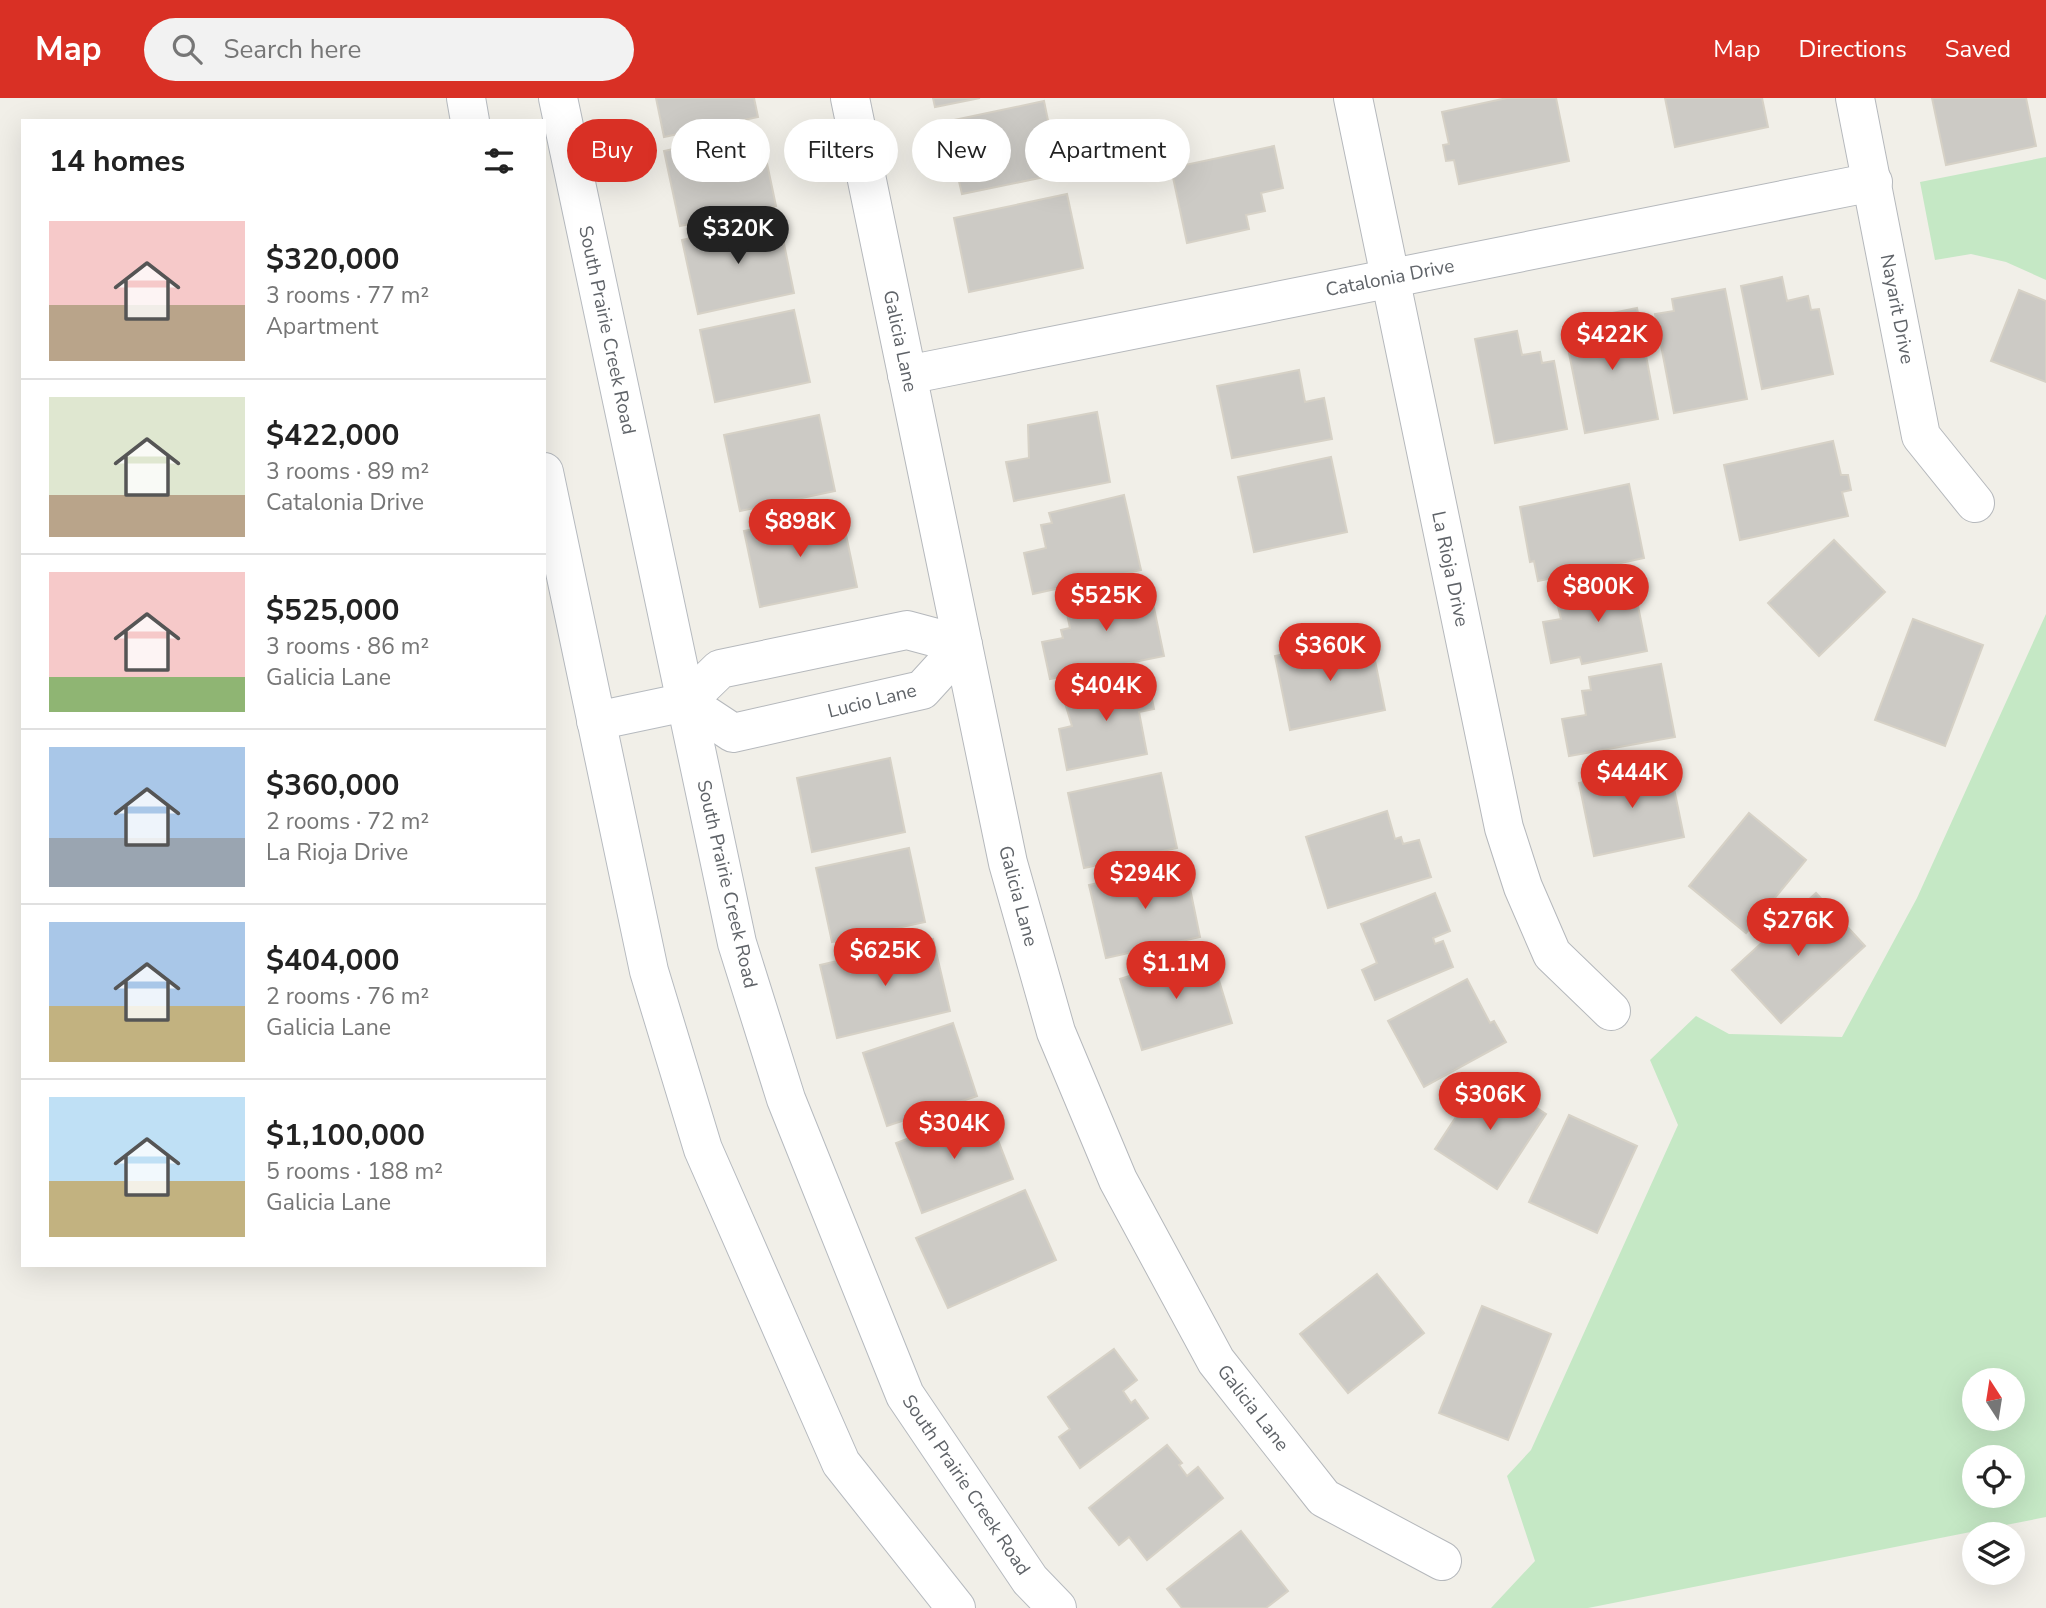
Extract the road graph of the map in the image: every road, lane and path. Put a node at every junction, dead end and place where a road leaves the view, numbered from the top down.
1 (466, 98) edge
2 (558, 98) edge
3 (850, 98) edge
4 (1353, 98) edge
5 (1855, 98) edge
6 (471, 119) edge
7 (1872, 182) junction
8 (1390, 278) junction
9 (907, 375) junction
10 (546, 482) edge
11 (1976, 503) dead end
12 (963, 645) junction
13 (686, 702) junction
14 (596, 721) junction
15 (1611, 1011) dead end
16 (1442, 1561) dead end
17 (956, 1608) edge
18 (1057, 1608) edge

1 - 6 street
2 - 13 street, South Prairie Creek Road
3 - 9 street, Galicia Lane
4 - 8 street, La Rioja Drive
5 - 7 street, Nayarit Drive
7 - 8 street, Catalonia Drive
7 - 11 street, Nayarit Drive
8 - 9 street, Catalonia Drive
8 - 15 street, La Rioja Drive
9 - 12 street, Galicia Lane
10 - 14 street
12 - 13 street
12 - 13 street, Lucio Lane
12 - 16 street, Galicia Lane
13 - 14 street
13 - 18 street, South Prairie Creek Road
14 - 17 street

